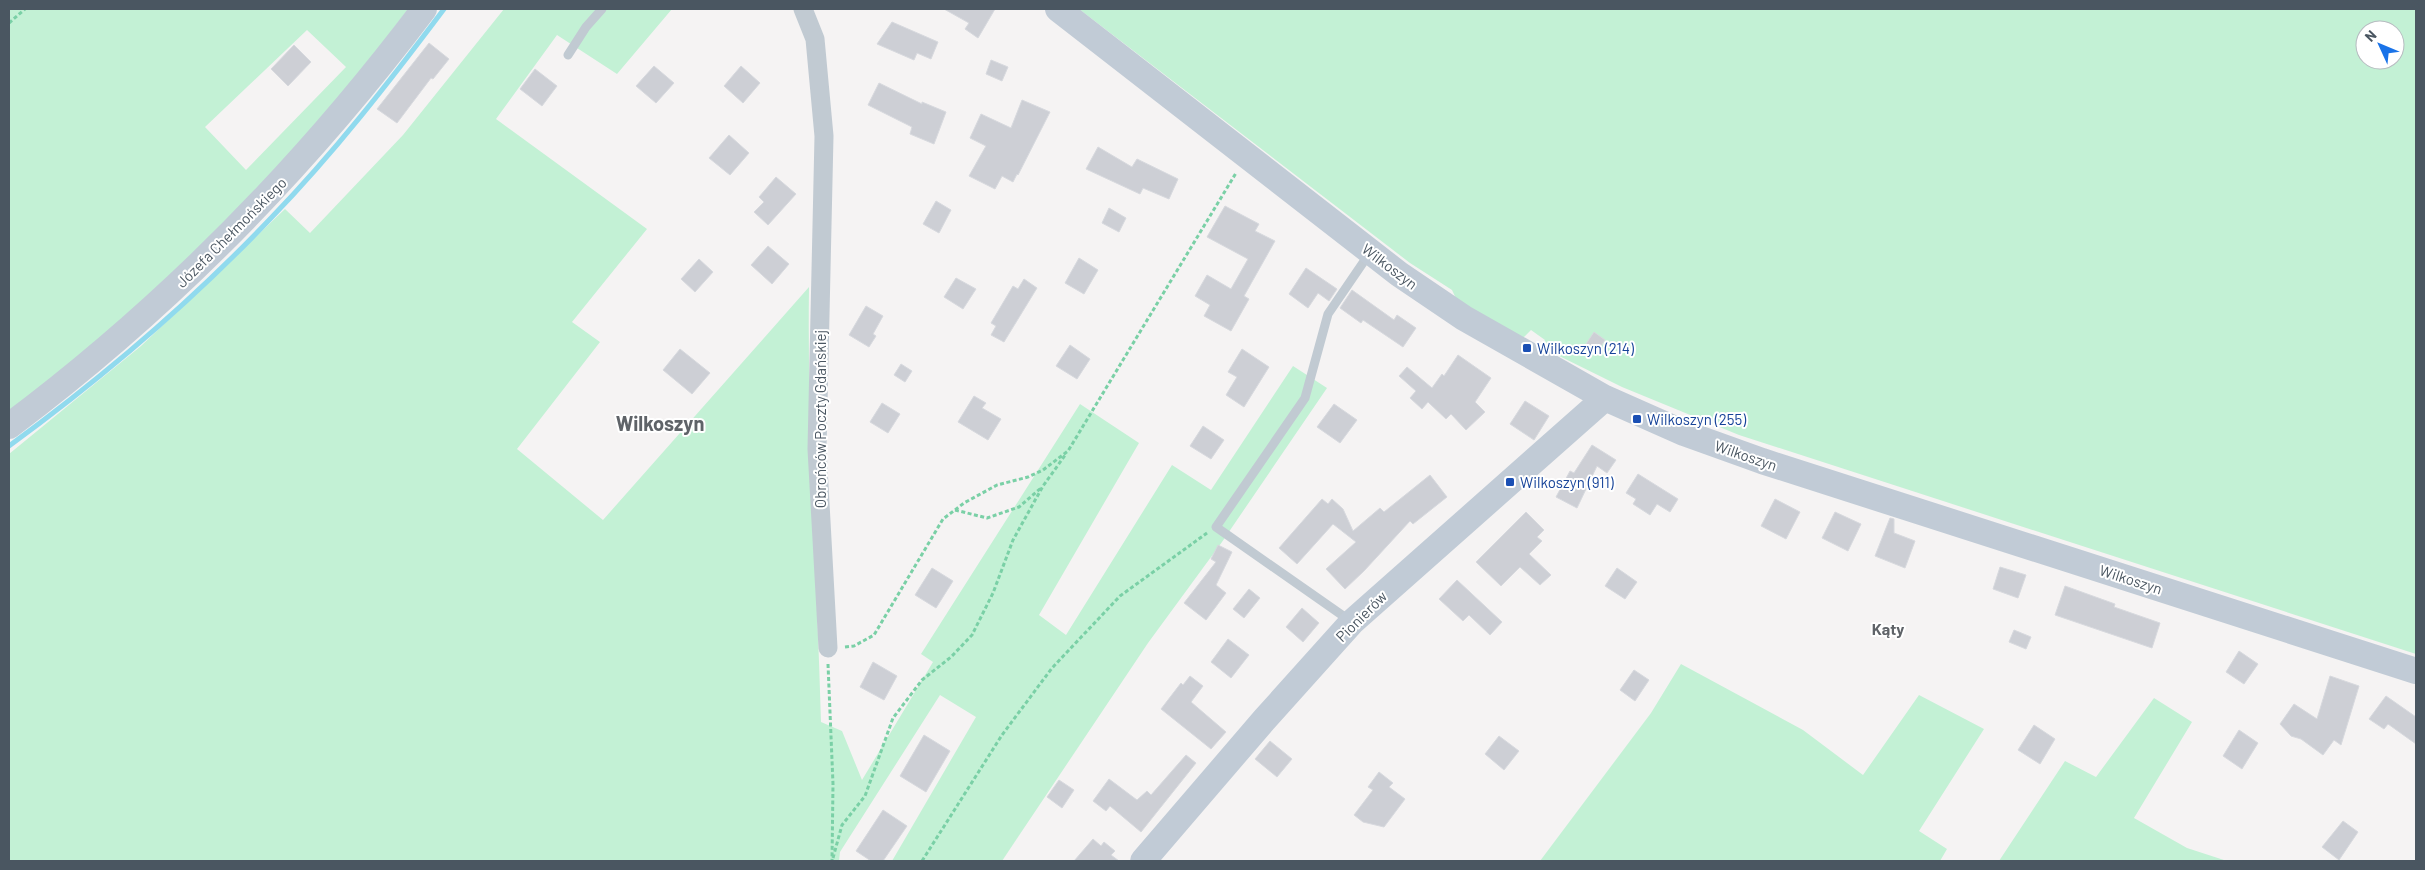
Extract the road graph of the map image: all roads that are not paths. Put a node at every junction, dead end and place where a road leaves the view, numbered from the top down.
1 (424, 9) edge
2 (602, 9) edge
3 (803, 9) edge
4 (1058, 9) edge
5 (568, 55) dead end
6 (1370, 252) junction
7 (1605, 398) junction
8 (9, 426) edge
9 (1352, 622) junction
10 (828, 648) road end
11 (2416, 671) edge
12 (1143, 861) edge

1 - 8 street, Józefa Chełmońskiego
2 - 5 lane
3 - 10 street, Obrońców Poczty Gdańskiej
4 - 6 street, Wilkoszyn
6 - 7 street, Wilkoszyn
6 - 9 lane
7 - 9 street, Pionierów
7 - 11 street, Wilkoszyn
9 - 12 street, Pionierów

